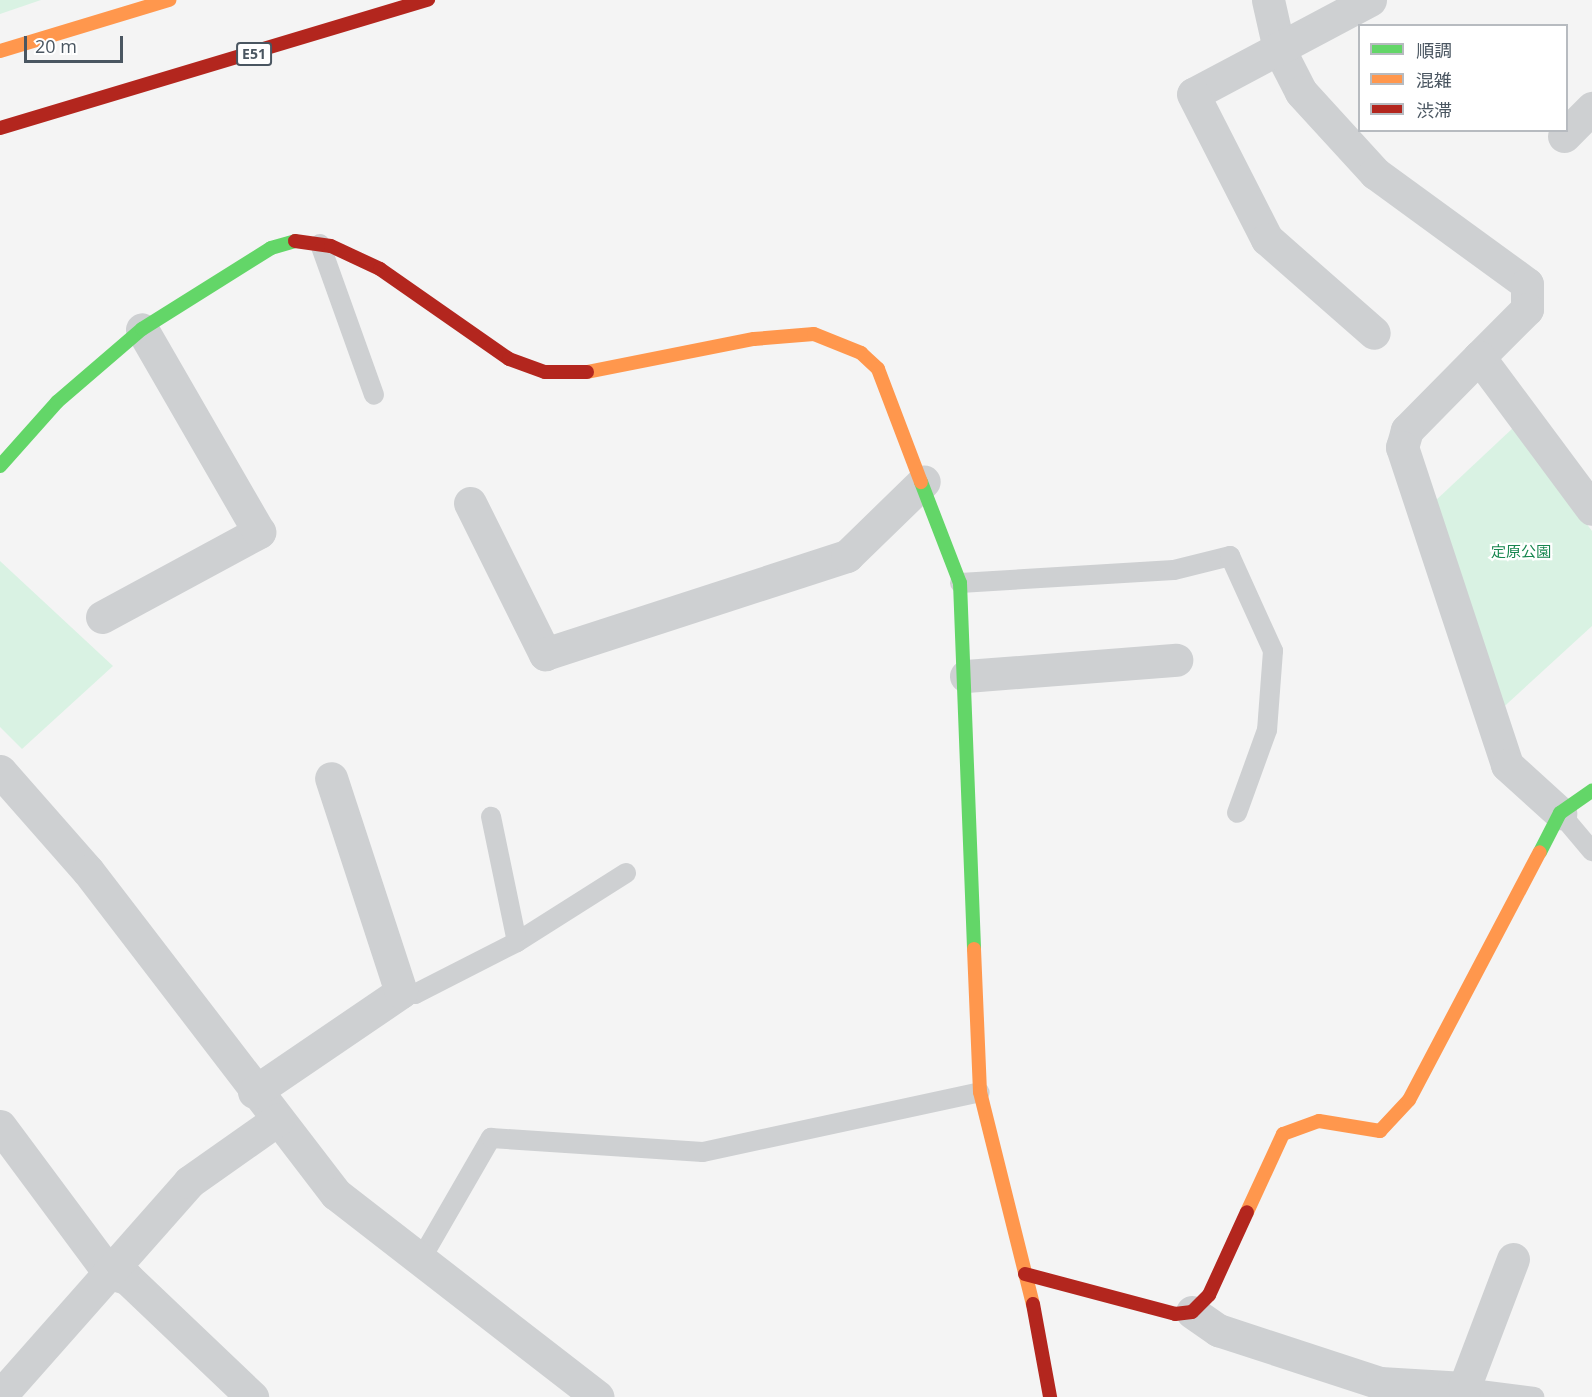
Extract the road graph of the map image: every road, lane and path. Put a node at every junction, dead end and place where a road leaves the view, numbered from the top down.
1 (169, 0) edge
2 (428, 0) edge
3 (1268, 0) edge
4 (1370, 0) edge
5 (1279, 49) junction
6 (0, 51) edge
7 (1592, 108) edge
8 (0, 128) edge
9 (1564, 136) dead end
10 (320, 244) junction
11 (142, 329) junction
12 (1374, 333) dead end
13 (1479, 357) junction
14 (374, 395) dead end
15 (0, 466) edge
16 (924, 481) junction
17 (470, 503) dead end
18 (1592, 508) edge
19 (960, 583) junction
20 (102, 616) dead end
21 (1176, 660) dead end
22 (966, 676) junction
23 (0, 771) edge
24 (331, 778) dead end
25 (1592, 791) edge
26 (1238, 813) dead end
27 (1560, 813) junction
28 (491, 817) dead end
29 (1592, 851) edge
30 (626, 873) dead end
31 (517, 942) junction
32 (401, 992) junction
33 (254, 1092) junction
34 (980, 1092) junction
35 (276, 1120) junction
36 (0, 1126) edge
37 (1514, 1259) dead end
38 (421, 1260) junction
39 (109, 1273) junction
40 (1025, 1274) junction
41 (1192, 1312) junction
42 (1464, 1393) edge
43 (0, 1396) edge
44 (252, 1397) edge
45 (598, 1397) edge
46 (1050, 1397) edge
47 (1534, 1397) edge

1 - 6 main road
2 - 8 main road, E51
3 - 5 street
4 - 5 street
5 - 12 street
5 - 13 street
7 - 9 street
10 - 11 main road
10 - 14 lane
10 - 16 main road
11 - 15 main road
11 - 20 street
13 - 18 street
13 - 27 street
16 - 17 street
16 - 19 main road
19 - 22 main road
19 - 26 lane
21 - 22 street
22 - 34 main road
23 - 33 street
24 - 32 street
25 - 27 main road
27 - 29 lane
27 - 41 main road
28 - 31 lane
30 - 31 lane
31 - 32 lane
32 - 33 street
33 - 35 street
34 - 38 lane
34 - 40 main road
35 - 38 street
35 - 39 street
36 - 39 street
37 - 42 street
38 - 45 street
39 - 43 street
39 - 44 street
40 - 41 main road
40 - 46 main road
41 - 42 street
42 - 47 lane

